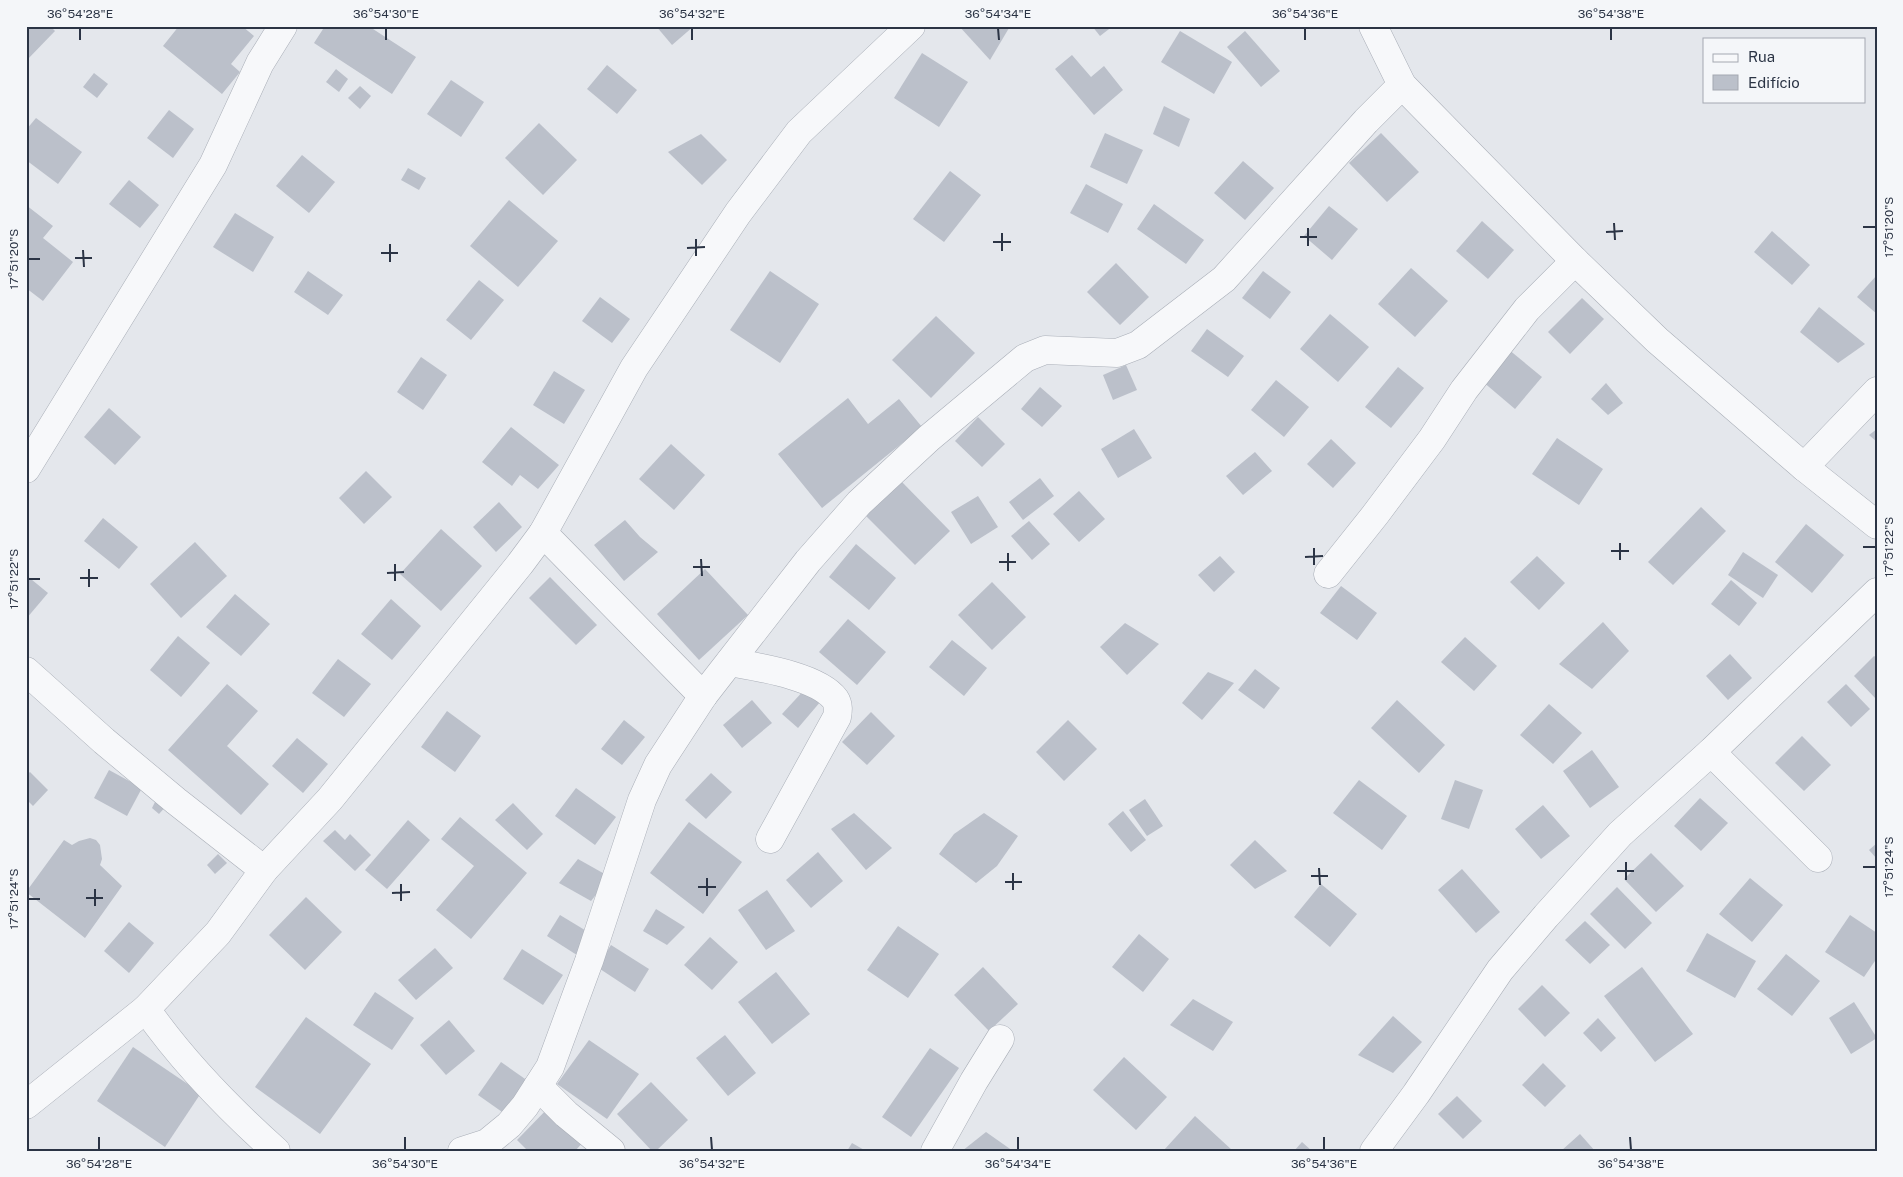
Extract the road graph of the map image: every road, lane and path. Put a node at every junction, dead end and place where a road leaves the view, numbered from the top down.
1 (283, 26) edge
2 (911, 26) edge
3 (1373, 26) edge
4 (1402, 85) junction
5 (1575, 261) junction
6 (1877, 391) edge
7 (1804, 467) junction
8 (26, 469) edge
9 (1877, 525) edge
10 (543, 533) junction
11 (1328, 574) dead end
12 (1877, 592) edge
13 (730, 662) junction
14 (26, 671) edge
15 (703, 696) junction
16 (1711, 752) junction
17 (770, 839) dead end
18 (1818, 858) dead end
19 (264, 870) junction
20 (146, 1009) junction
21 (1000, 1039) dead end
22 (538, 1086) junction
23 (26, 1105) edge
24 (276, 1151) edge
25 (462, 1151) edge
26 (611, 1151) edge
27 (935, 1151) edge
28 (1374, 1151) edge

1 - 8 street
2 - 10 street
3 - 4 street
4 - 5 street
4 - 13 street
5 - 7 street
5 - 11 street
6 - 7 street
7 - 9 street
10 - 15 street
10 - 19 street
12 - 16 street
13 - 15 street
13 - 17 street
14 - 19 street
15 - 22 street
16 - 18 street
16 - 28 street
19 - 20 street
20 - 23 street
20 - 24 street
21 - 27 street
22 - 25 street
22 - 26 street

